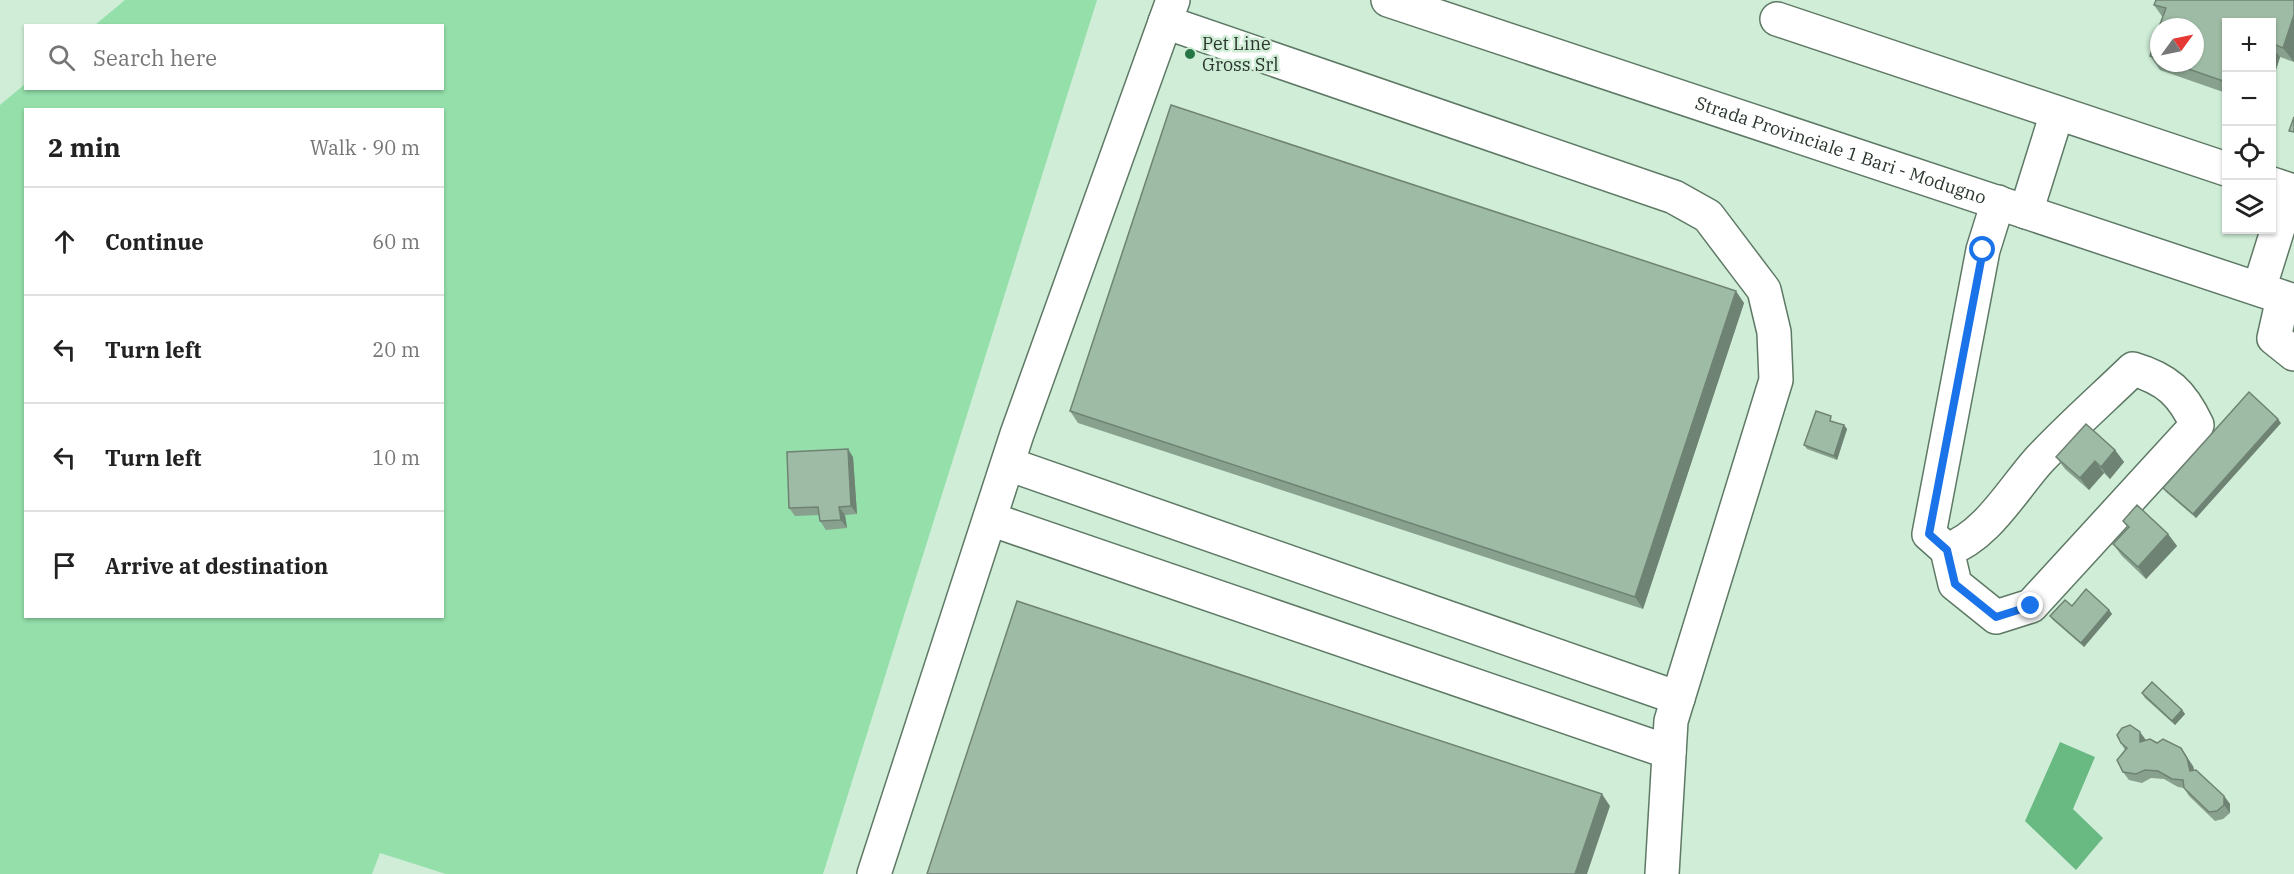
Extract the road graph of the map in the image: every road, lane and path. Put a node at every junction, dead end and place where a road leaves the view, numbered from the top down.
1 (1409, 3) edge
2 (1169, 11) edge
3 (1777, 19) dead end
4 (2057, 112) junction
5 (2222, 168) edge
6 (2276, 186) edge
7 (2012, 207) junction
8 (2279, 296) edge
9 (2294, 354) edge
10 (1008, 464) junction
11 (990, 519) junction
12 (1947, 550) junction
13 (1678, 698) junction
14 (1669, 752) junction
15 (874, 874) edge
16 (1662, 874) edge

1 - 7 street, Strada Provinciale 1 Bari - Modugno
2 - 10 street
2 - 13 street
3 - 4 street
4 - 5 street
4 - 7 street
6 - 8 street
7 - 8 street, Strada Provinciale 1 Bari - Modugno
7 - 12 street
8 - 9 street
10 - 11 street
10 - 13 street
11 - 14 street
11 - 15 street
12 - 12 street
13 - 14 street
14 - 16 street

